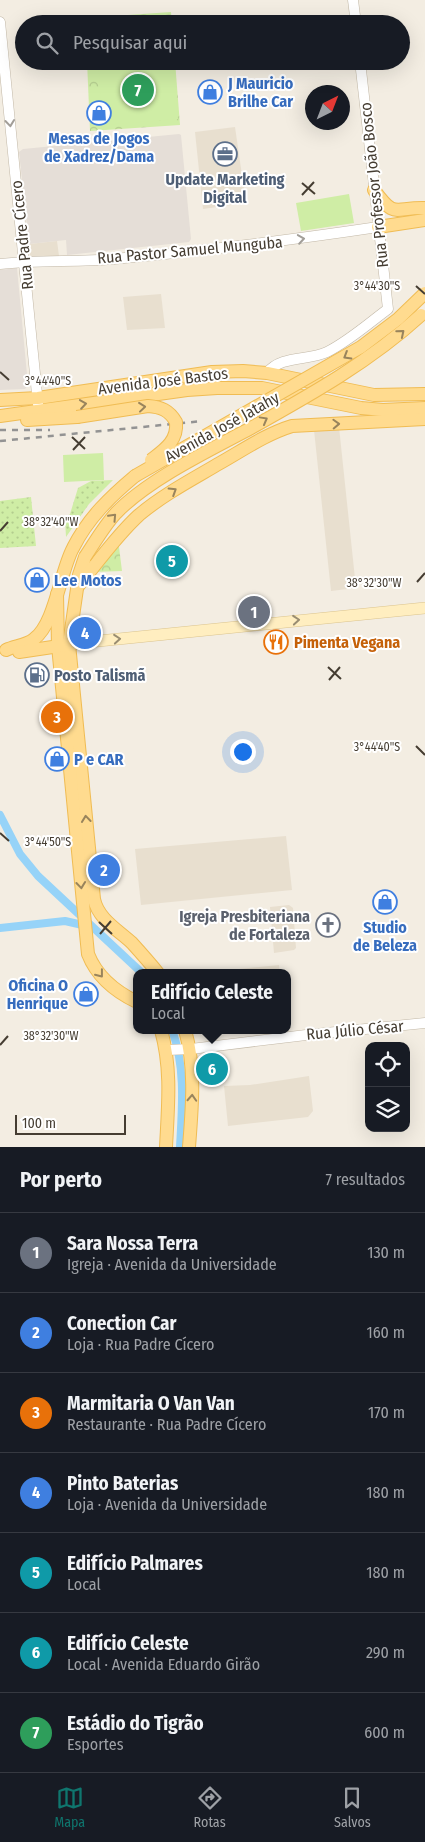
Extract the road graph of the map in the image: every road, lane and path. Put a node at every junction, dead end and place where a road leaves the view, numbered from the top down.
1 (353, 0) edge
2 (355, 15) edge
3 (0, 22) edge
4 (361, 70) edge
5 (374, 190) junction
6 (425, 208) edge
7 (425, 220) edge
8 (378, 227) junction
9 (25, 261) junction
10 (0, 264) edge
11 (425, 292) edge
12 (425, 311) edge
13 (267, 373) junction
14 (425, 394) edge
15 (0, 400) edge
16 (425, 408) edge
17 (38, 409) junction
18 (0, 416) edge
19 (425, 418) edge
20 (0, 421) edge
21 (135, 476) junction
22 (78, 587) junction
23 (57, 594) junction
24 (425, 608) edge
25 (63, 645) junction
26 (3, 650) edge
27 (154, 969) edge
28 (133, 1000) edge
29 (425, 1024) edge
30 (163, 1034) edge
31 (186, 1034) edge
32 (188, 1049) junction
33 (170, 1050) junction
34 (166, 1147) edge
35 (189, 1147) edge

1 - 2 street
3 -> 9 street, Rua Padre Cícero
4 - 5 street, Rua Professor João Bosco
5 - 6 main road
5 - 8 street, Rua Professor João Bosco
7 - 8 main road
9 -> 8 street, Rua Pastor Samuel Munguba
8 - 13 street, Rua Professor João Bosco
9 - 10 street, Rua Pastor Samuel Munguba
9 - 17 street, Rua Padre Cícero
11 -> 21 main road, Avenida José Jatahy, bridge
22 -> 12 main road, Avenida José Jatahy, bridge
13 - 14 main road, Avenida José Bastos
13 - 17 main road, Avenida José Bastos
15 - 17 main road, Avenida José Bastos
17 -> 16 main road, Avenida José Bastos
17 - 18 main road, Avenida José Bastos
17 - 20 main road
17 -> 21 main road, bridge
22 -> 19 main road
21 - 23 main road, Avenida José Jatahy
22 - 25 main road
23 - 25 main road
23 - 26 main road
25 -> 24 main road
25 - 26 main road
27 -> 25 main road
25 -> 28 main road
29 - 32 street, Rua Júlio César
30 - 33 main road
31 - 32 main road
32 - 33 street, Rua Júlio César
35 -> 32 main road
33 - 34 main road

